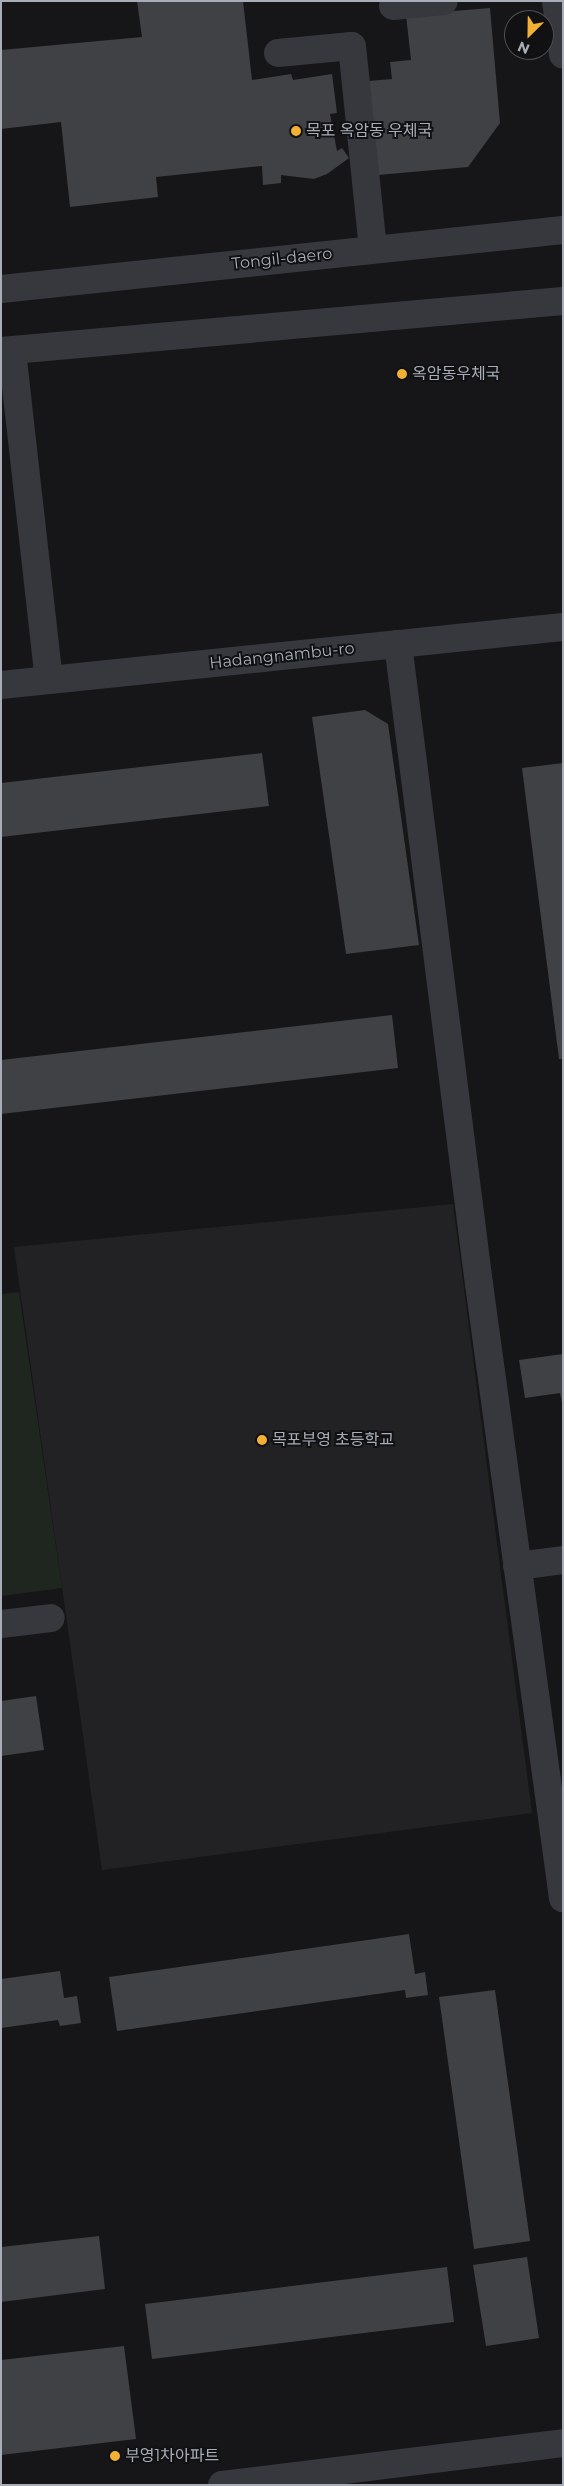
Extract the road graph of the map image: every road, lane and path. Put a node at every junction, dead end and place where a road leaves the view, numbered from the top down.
1 (444, 1) edge
2 (556, 1) edge
3 (393, 6) dead end
4 (278, 53) dead end
5 (563, 55) edge
6 (563, 230) edge
7 (373, 249) junction
8 (1, 289) edge
9 (563, 301) edge
10 (6, 351) edge
11 (563, 627) edge
12 (398, 644) junction
13 (49, 680) junction
14 (1, 685) edge
15 (563, 1560) edge
16 (517, 1566) junction
17 (50, 1618) dead end
18 (1, 1624) edge
19 (563, 1898) edge
20 (563, 2443) edge
21 (271, 2482) edge
22 (222, 2485) edge

1 - 3 street
2 - 5 street
4 - 7 street
6 - 7 street, Tongil-daero
7 - 8 street, Tongil-daero
9 - 10 street
10 - 13 street
11 - 12 street, Hadangnambu-ro
12 - 13 street, Hadangnambu-ro
12 - 16 street
13 - 14 street, Hadangnambu-ro
15 - 16 street
16 - 19 street
17 - 18 street
20 - 21 street
21 - 22 street

